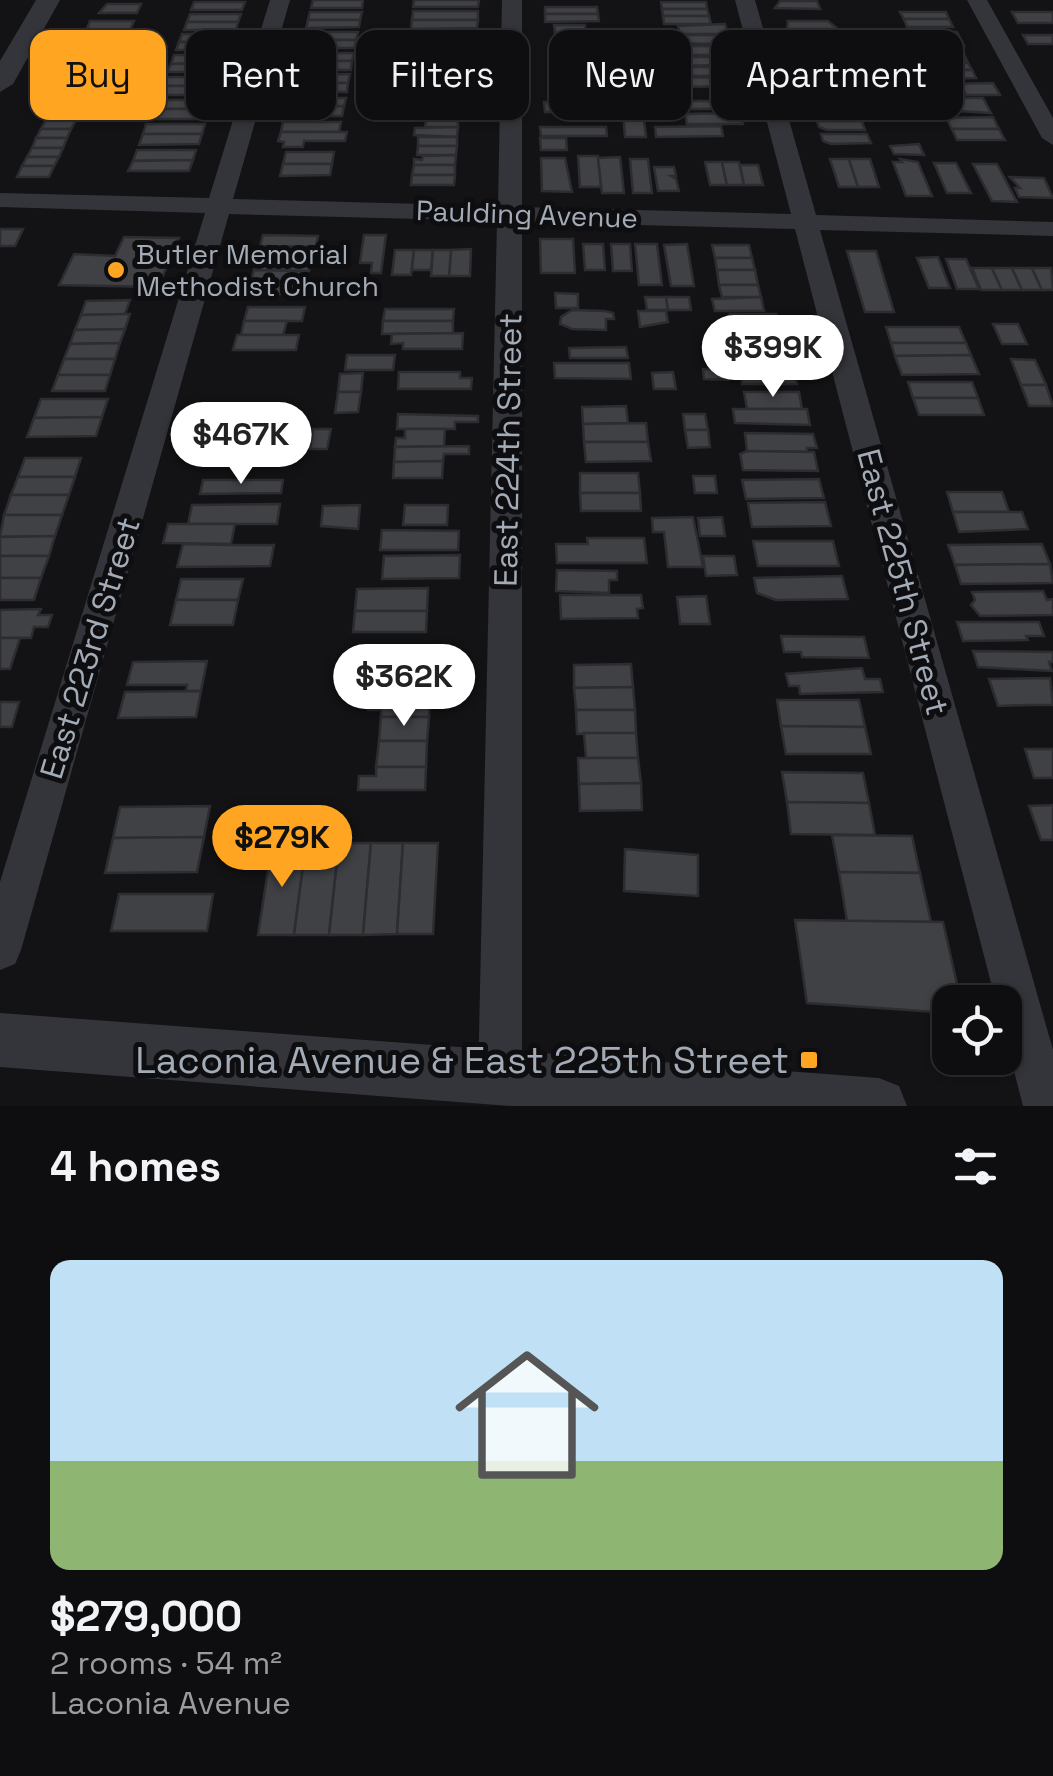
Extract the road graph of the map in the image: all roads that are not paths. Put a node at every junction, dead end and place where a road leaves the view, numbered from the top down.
1 (48, 0) edge
2 (280, 0) edge
3 (512, 0) edge
4 (745, 0) edge
5 (976, 0) edge
6 (0, 84) edge
7 (1053, 138) edge
8 (0, 200) edge
9 (221, 206) junction
10 (510, 214) junction
11 (806, 222) junction
12 (1053, 229) edge
13 (0, 950) edge
14 (0, 1040) edge
15 (490, 1093) edge
16 (879, 1106) edge
17 (1046, 1106) edge

1 - 6 street
2 - 9 street, East 223rd Street
3 - 10 street, East 224th Street
4 - 11 street, East 225th Street
5 - 7 street
8 - 9 street, Paulding Avenue
9 - 10 street, Paulding Avenue
9 - 13 street, East 223rd Street
10 - 11 street, Paulding Avenue
10 - 15 street, East 224th Street
11 - 12 street, Paulding Avenue
11 - 17 street, East 225th Street
14 - 15 street
15 - 16 street

